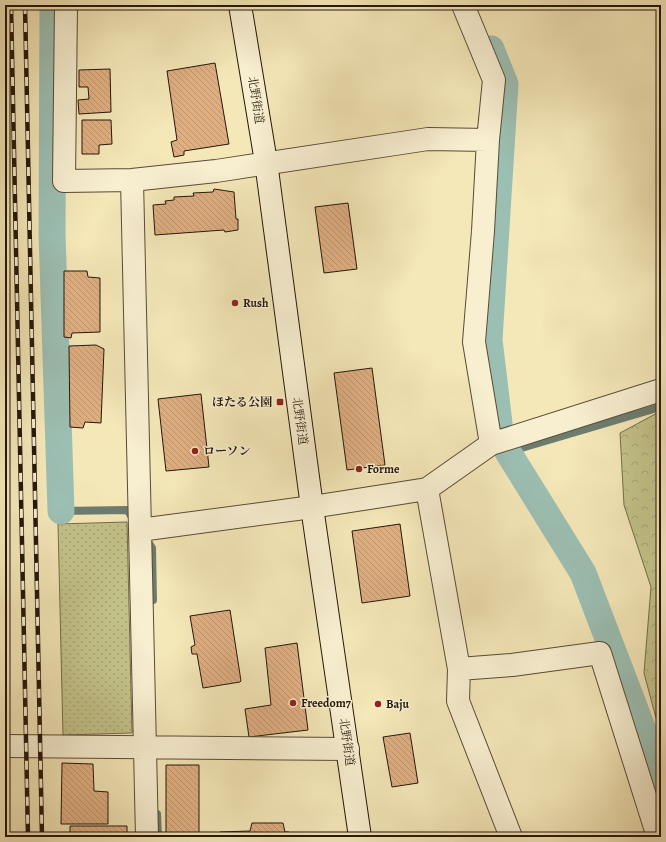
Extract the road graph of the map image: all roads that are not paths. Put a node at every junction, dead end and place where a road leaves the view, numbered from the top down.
1 (66, 5) edge
2 (240, 5) edge
3 (463, 5) edge
4 (488, 140) junction
5 (266, 162) junction
6 (132, 180) junction
7 (661, 390) edge
8 (491, 444) junction
9 (427, 489) junction
10 (312, 507) junction
11 (140, 530) junction
12 (459, 669) junction
13 (5, 746) edge
14 (145, 747) junction
15 (348, 749) junction
16 (147, 837) edge
17 (360, 837) edge
18 (511, 837) edge
19 (658, 837) edge

1 - 6 street
2 - 5 street, 北野街道
3 - 4 street
4 - 5 street
4 - 8 street
5 - 6 street
5 - 10 street, 北野街道
6 - 11 street
7 - 8 street
8 - 9 street
9 - 10 street
9 - 12 street
10 - 11 street
10 - 15 street, 北野街道
11 - 14 street
12 - 18 street
12 - 19 street
13 - 14 street
14 - 15 street
14 - 16 street
15 - 17 street, 北野街道

